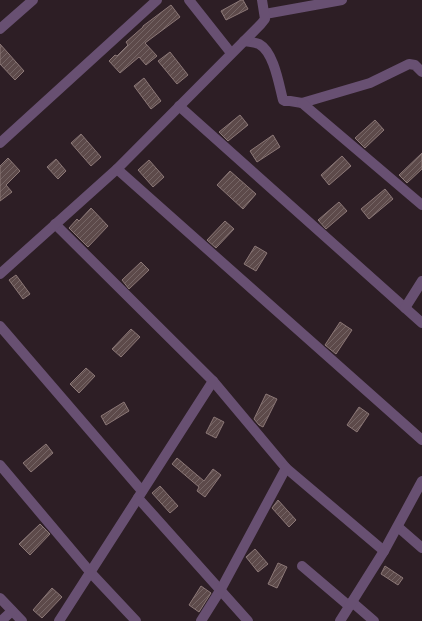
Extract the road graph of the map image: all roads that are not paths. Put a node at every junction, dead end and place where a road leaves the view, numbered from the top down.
1 (33, 0) edge
2 (157, 0) edge
3 (189, 0) edge
4 (262, 0) edge
5 (342, 0) edge
6 (265, 14) junction
7 (0, 29) edge
8 (244, 41) junction
9 (231, 53) junction
10 (422, 72) edge
11 (302, 103) junction
12 (179, 106) junction
13 (0, 143) edge
14 (117, 169) junction
15 (422, 205) edge
16 (55, 224) junction
17 (0, 274) edge
18 (422, 281) edge
19 (406, 308) junction
20 (422, 322) edge
21 (0, 326) edge
22 (213, 381) junction
23 (422, 440) edge
24 (0, 466) edge
25 (286, 468) junction
26 (422, 481) edge
27 (140, 494) junction
28 (398, 527) junction
29 (422, 548) edge
30 (384, 551) junction
31 (302, 566) dead end
32 (91, 573) junction
33 (221, 589) junction
34 (0, 598) edge
35 (351, 604) junction
36 (12, 611) junction
37 (1, 621) edge
38 (22, 621) edge
39 (59, 621) edge
40 (136, 621) edge
41 (201, 621) edge
42 (248, 621) edge
43 (340, 621) edge
44 (374, 621) edge

1 - 7 street
2 - 13 street
3 - 9 street
4 - 6 street
5 - 6 street
6 - 8 street
8 - 9 street
8 - 11 street
9 - 12 street
10 - 11 street
11 - 15 street
12 - 14 street
12 - 19 street
14 - 16 street
14 - 23 street
16 - 17 street
16 - 22 street
18 - 19 street
19 - 20 street
21 - 27 street
22 - 25 street
22 - 27 street
24 - 32 street
25 - 30 street
25 - 33 street
26 - 28 street
27 - 32 street
27 - 33 street
28 - 29 street
28 - 30 street
30 - 35 street
31 - 35 street
32 - 39 street
32 - 40 street
33 - 41 street
33 - 42 street
34 - 36 street
35 - 43 street
35 - 44 street
36 - 37 street
36 - 38 street

